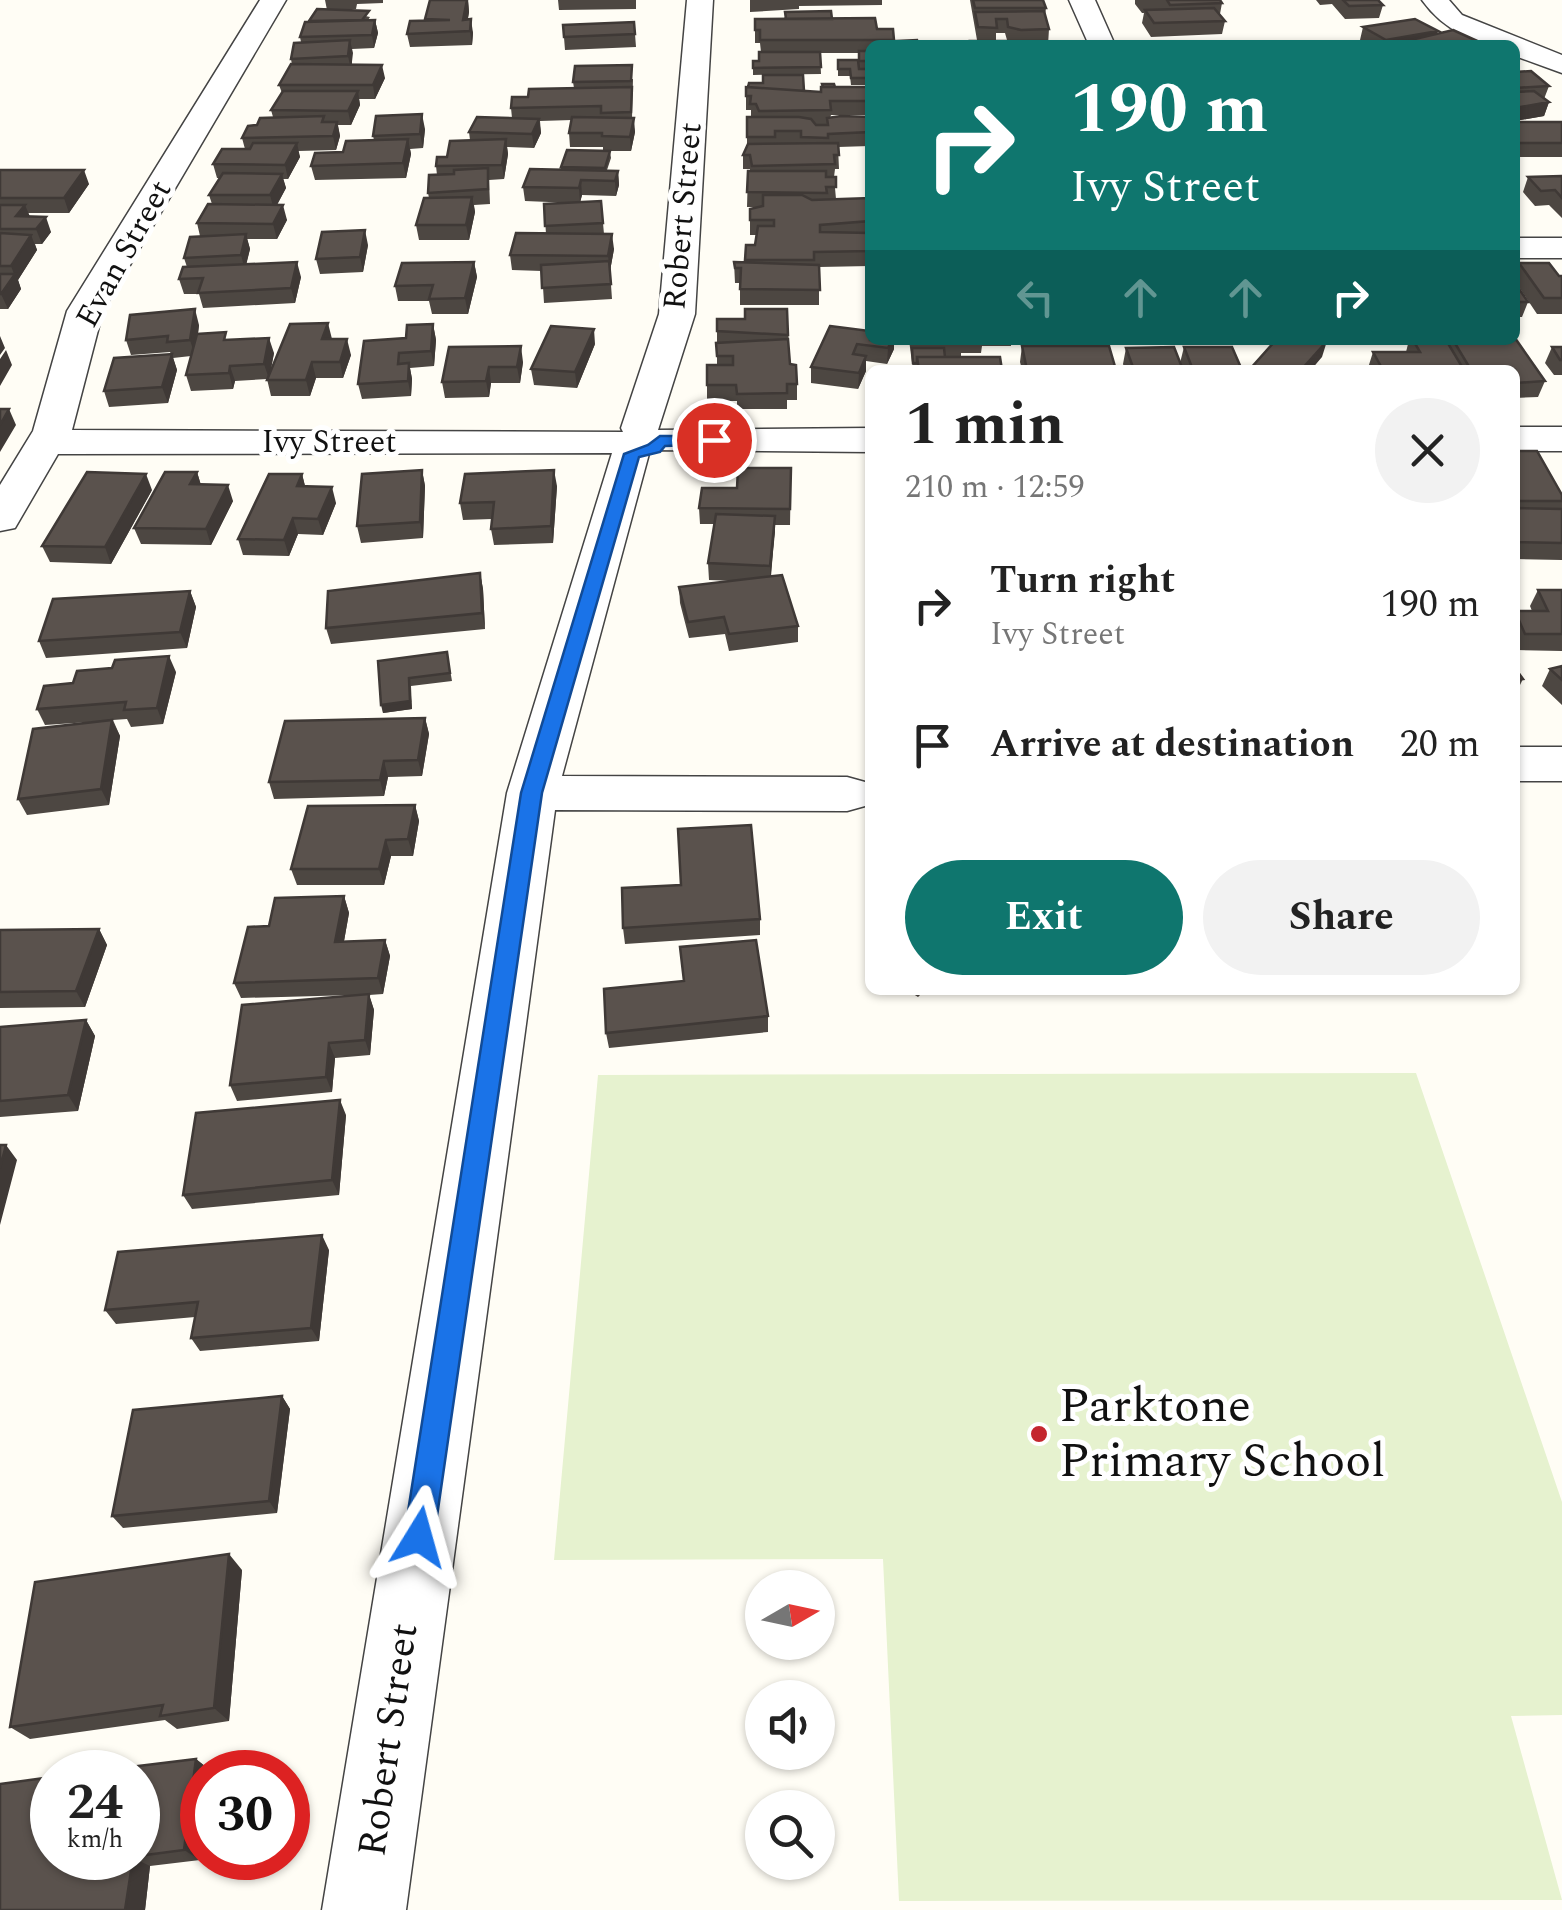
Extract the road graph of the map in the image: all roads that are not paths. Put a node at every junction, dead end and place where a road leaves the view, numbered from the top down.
1 (272, 0) edge
2 (700, 0) edge
3 (1082, 0) edge
4 (1435, 0) edge
5 (1100, 40) edge
6 (1499, 40) edge
7 (1520, 48) edge
8 (1562, 64) edge
9 (1520, 248) edge
10 (1562, 248) edge
11 (1562, 438) edge
12 (1520, 439) edge
13 (865, 440) edge
14 (636, 441) junction
15 (46, 442) junction
16 (0, 519) edge
17 (1520, 764) edge
18 (1562, 764) edge
19 (532, 793) junction
20 (847, 794) dead end
21 (364, 1910) edge

1 - 15 street, Evan Street
2 - 14 street, Robert Street
3 - 5 street
4 - 6 street
7 - 8 street
9 - 10 street
11 - 12 street
13 - 14 street, Ivy Street
14 - 15 street, Ivy Street
14 - 19 street, Robert Street
15 - 16 street, Evan Street
17 - 18 street
19 - 20 street
19 - 21 street, Robert Street

